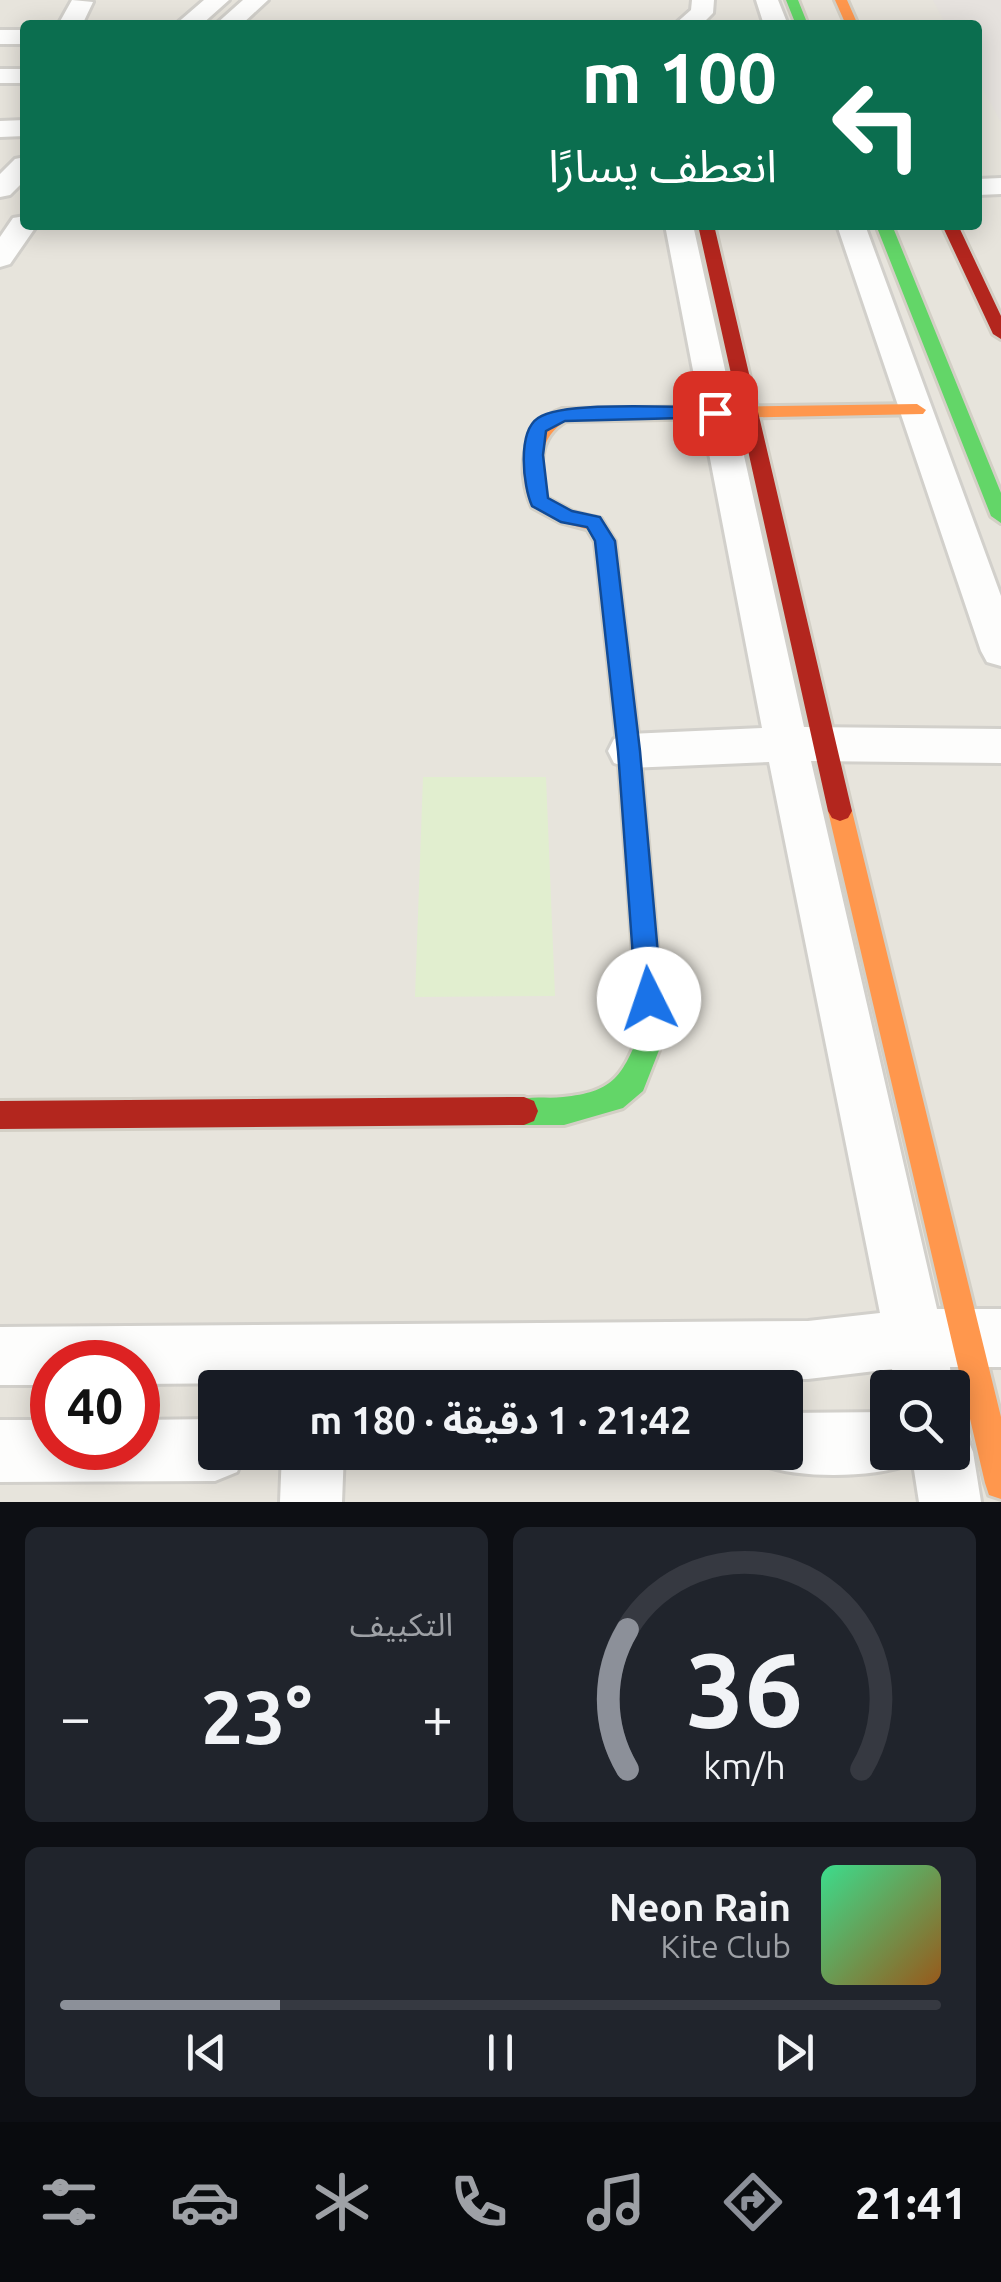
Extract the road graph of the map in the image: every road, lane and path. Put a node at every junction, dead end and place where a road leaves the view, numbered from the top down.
1 (218, 0) edge
2 (257, 0) edge
3 (194, 20) edge
4 (233, 20) edge
5 (20, 171) edge
6 (0, 189) edge
7 (16, 225) edge
8 (680, 230) edge
9 (707, 230) edge
10 (853, 230) edge
11 (886, 230) edge
12 (952, 230) edge
13 (0, 258) edge
14 (1001, 334) edge
15 (917, 410) junction
16 (733, 413) junction
17 (1001, 516) edge
18 (1001, 651) edge
19 (805, 745) junction
20 (1001, 746) edge
21 (629, 751) junction
22 (0, 1115) edge
23 (951, 1350) edge
24 (0, 1356) edge
25 (277, 1370) edge
26 (362, 1370) edge
27 (870, 1442) edge
28 (803, 1443) edge
29 (198, 1450) edge
30 (0, 1451) edge
31 (978, 1452) edge
32 (312, 1470) edge
33 (311, 1502) edge
34 (950, 1502) edge

1 - 3 street
2 - 4 street
5 - 6 street
7 - 13 street
8 - 16 street
9 - 16 street
10 - 15 street
11 - 17 street
12 - 14 street
15 - 16 street
15 - 18 street
16 - 19 street
16 - 21 street
19 - 20 street
19 - 21 street
19 - 23 street
21 - 22 street
23 - 26 street
23 - 31 street
24 - 25 street
27 - 28 street
29 - 30 street
31 - 34 street
32 - 33 street

